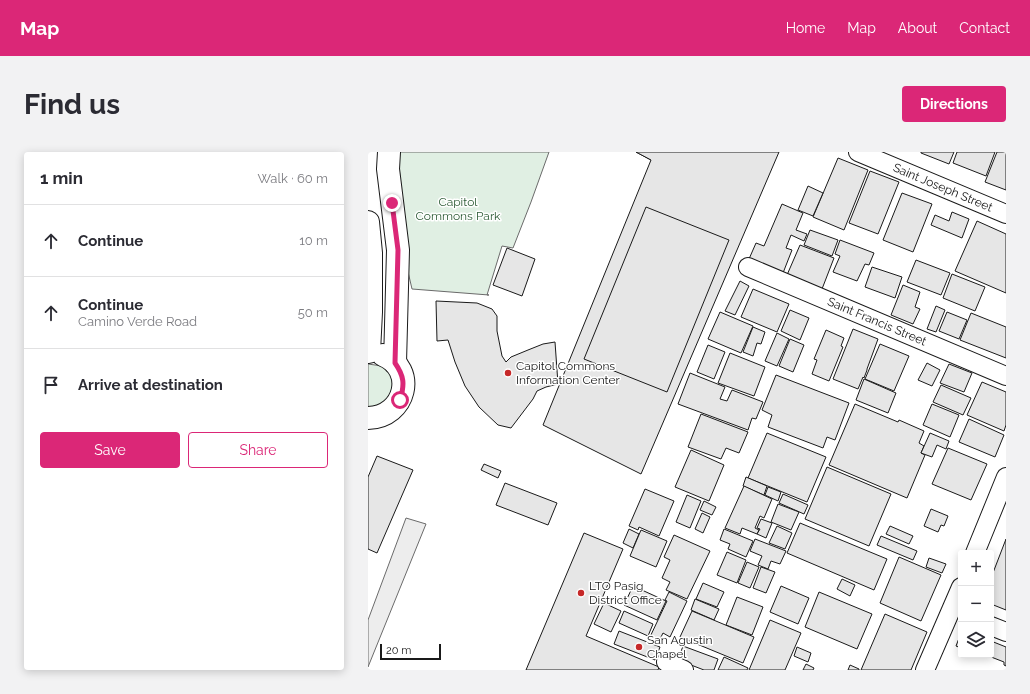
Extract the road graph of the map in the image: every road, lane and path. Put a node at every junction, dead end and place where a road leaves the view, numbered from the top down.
1 (389, 152) edge
2 (858, 152) edge
3 (1006, 214) edge
4 (368, 222) edge
5 (748, 267) dead end
6 (369, 352) edge
7 (395, 363) junction
8 (1006, 376) edge
9 (368, 419) edge
10 (1006, 477) edge
11 (976, 550) edge
12 (957, 610) edge
13 (994, 627) edge
14 (1006, 632) edge
15 (666, 662) dead end
16 (684, 670) edge
17 (925, 670) edge

1 - 7 street
2 - 3 street, Saint Joseph Street
4 - 6 street
5 - 8 street, Saint Francis Street
6 - 7 street
7 - 9 street
10 - 11 street
12 - 17 street
13 - 14 street
15 - 16 street

